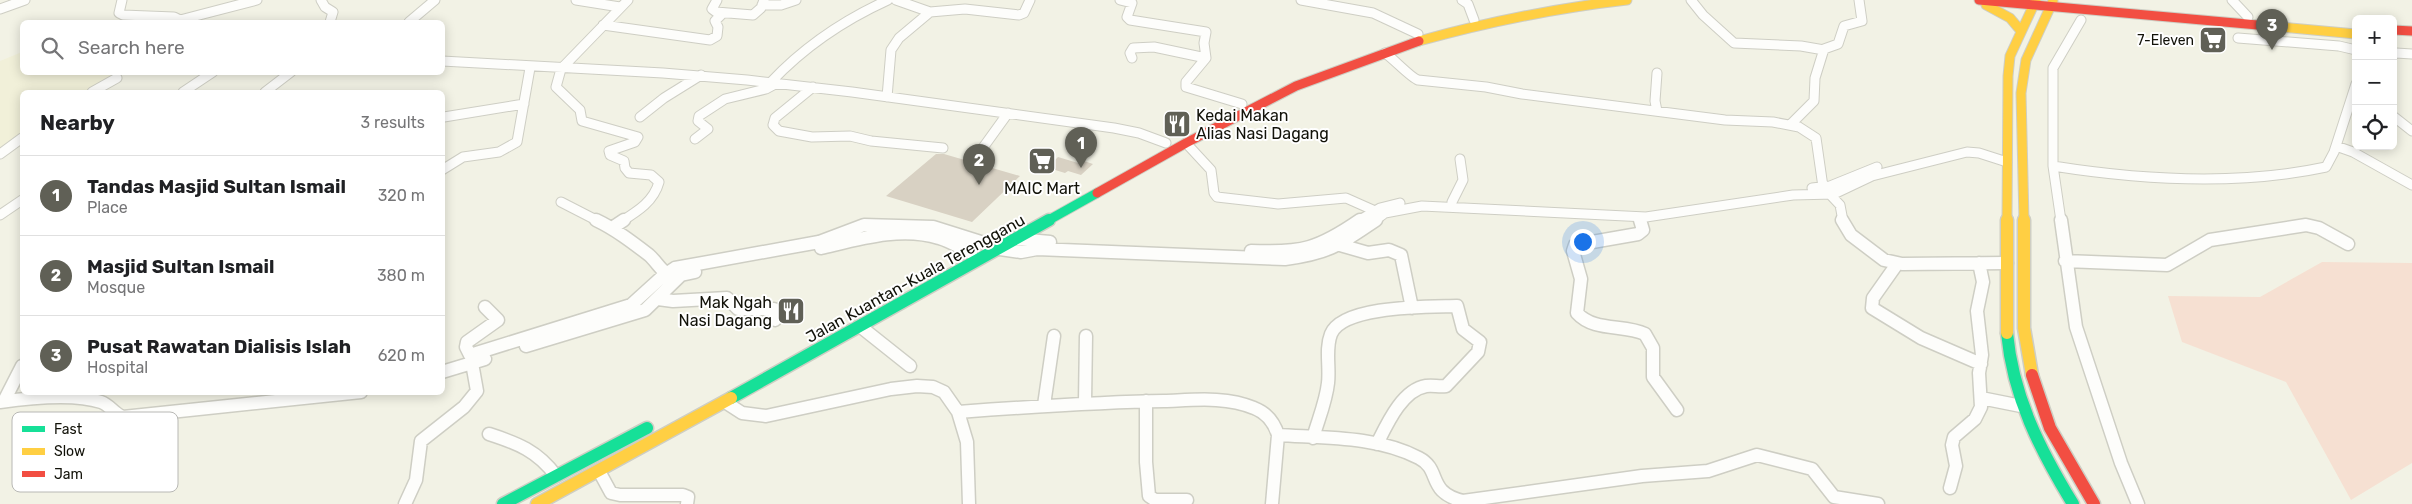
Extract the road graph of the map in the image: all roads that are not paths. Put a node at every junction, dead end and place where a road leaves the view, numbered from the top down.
1 (25, 0) edge
2 (122, 0) edge
3 (257, 0) edge
4 (321, 0) edge
5 (435, 0) edge
6 (576, 0) edge
7 (628, 0) edge
8 (717, 0) edge
9 (796, 0) edge
10 (888, 0) edge
11 (896, 0) edge
12 (1030, 0) edge
13 (1120, 0) edge
14 (1301, 0) edge
15 (1462, 0) edge
16 (1576, 0) edge
17 (1627, 0) edge
18 (1691, 0) edge
19 (1859, 0) edge
20 (1971, 0) edge
21 (1979, 0) edge
22 (2091, 0) edge
23 (2232, 0) edge
24 (2045, 2) edge
25 (763, 3) edge
26 (2104, 5) junction
27 (620, 7) junction
28 (0, 9) edge
29 (930, 12) junction
30 (2117, 12) junction
31 (723, 13) junction
32 (2248, 17) junction
33 (180, 20) edge
34 (186, 20) edge
35 (331, 20) edge
36 (411, 20) edge
37 (1474, 20) junction
38 (2081, 20) dead end
39 (2043, 21) junction
40 (603, 26) junction
41 (2352, 26) edge
42 (2397, 30) edge
43 (2021, 31) junction
44 (2412, 31) edge
45 (1418, 34) junction
46 (2352, 34) edge
47 (2397, 37) edge
48 (2238, 38) dead end
49 (2412, 39) edge
50 (2352, 49) edge
51 (1824, 50) junction
52 (2397, 53) edge
53 (1385, 54) junction
54 (2412, 54) edge
55 (1132, 58) dead end
56 (1206, 58) junction
57 (445, 60) edge
58 (530, 68) junction
59 (561, 69) junction
60 (1657, 73) dead end
61 (208, 75) edge
62 (288, 75) edge
63 (701, 75) junction
64 (117, 78) dead end
65 (770, 82) junction
66 (813, 87) junction
67 (96, 90) edge
68 (186, 90) edge
69 (268, 90) edge
70 (2352, 96) edge
71 (887, 97) junction
72 (524, 104) junction
73 (1242, 104) junction
74 (1656, 106) junction
75 (1008, 114) junction
76 (445, 117) edge
77 (640, 117) dead end
78 (2397, 119) edge
79 (1791, 124) junction
80 (2411, 130) edge
81 (20, 139) edge
82 (695, 139) dead end
83 (1166, 143) junction
84 (1186, 143) junction
85 (2336, 146) junction
86 (944, 148) dead end
87 (20, 151) edge
88 (3, 152) edge
89 (977, 156) dead end
90 (1460, 158) dead end
91 (2007, 158) junction
92 (2053, 166) junction
93 (445, 168) edge
94 (2412, 185) edge
95 (1826, 191) junction
96 (561, 202) dead end
97 (1452, 202) junction
98 (20, 203) edge
99 (1373, 210) junction
100 (0, 215) edge
101 (1639, 218) junction
102 (612, 228) junction
103 (1017, 239) junction
104 (988, 244) junction
105 (2348, 244) dead end
106 (1340, 245) junction
107 (1000, 249) junction
108 (971, 253) junction
109 (2065, 261) junction
110 (1979, 263) junction
111 (2007, 263) junction
112 (1897, 264) junction
113 (665, 274) junction
114 (677, 278) junction
115 (658, 299) junction
116 (485, 307) dead end
117 (1412, 308) junction
118 (776, 320) dead end
119 (861, 328) junction
120 (1054, 336) dead end
121 (1086, 336) dead end
122 (472, 363) junction
123 (1980, 364) junction
124 (766, 365) dead end
125 (910, 366) dead end
126 (20, 370) edge
127 (445, 371) edge
128 (332, 395) edge
129 (1981, 398) junction
130 (2, 401) edge
131 (1146, 401) junction
132 (725, 402) junction
133 (1085, 402) junction
134 (1044, 405) junction
135 (2021, 406) junction
136 (1677, 410) dead end
137 (113, 412) edge
138 (171, 412) edge
139 (958, 412) junction
140 (660, 421) dead end
141 (489, 434) dead end
142 (1278, 435) junction
143 (1313, 438) junction
144 (1377, 444) junction
145 (607, 449) junction
146 (616, 461) junction
147 (599, 470) junction
148 (556, 476) junction
149 (1950, 488) dead end
150 (1188, 500) dead end
151 (1836, 500) edge
152 (405, 504) edge
153 (503, 504) edge
154 (538, 504) edge
155 (687, 504) edge
156 (969, 504) edge
157 (1272, 504) edge
158 (1878, 504) edge
159 (2073, 504) edge
160 (2094, 504) edge
161 (2138, 504) edge

1 - 28 street
2 - 33 street
3 - 34 street
4 - 35 street
5 - 36 street
6 - 27 street
7 - 27 street
8 - 31 street
9 - 25 street
10 - 65 street
11 - 29 street
12 - 29 street
13 - 56 street
14 - 45 street
15 - 37 street
16 - 37 main road, Jalan Kuantan-Kuala Terengganu
17 - 53 main road, Jalan Kuantan-Kuala Terengganu
18 - 51 street
19 - 51 street
20 - 43 main road
21 - 24 main road
22 - 26 main road
23 - 32 street
24 - 26 main road
24 - 30 main road
24 - 39 main road
24 - 43 main road
25 - 31 street
26 - 32 main road
27 - 40 street
29 - 71 street
30 - 39 main road
30 - 46 main road
31 - 40 street
32 - 41 main road
37 - 45 main road, Jalan Kuantan-Kuala Terengganu
38 - 92 street
39 - 160 main road
40 - 59 street
42 - 44 main road
43 - 91 main road
45 - 73 main road, Jalan Kuantan-Kuala Terengganu
47 - 49 main road
48 - 50 street
51 - 79 street
52 - 54 street
53 - 74 street
53 - 84 main road, Jalan Kuantan-Kuala Terengganu
55 - 56 street
56 - 73 street
57 - 58 street
58 - 59 street
58 - 72 street
59 - 63 street
59 - 102 street
60 - 74 street
61 - 68 street
62 - 69 street
63 - 65 street
63 - 77 street
64 - 67 street
65 - 66 street
65 - 82 street
66 - 71 street
66 - 86 street
70 - 85 street
71 - 75 street
72 - 76 street
72 - 93 street
73 - 83 main road, Jalan Kuantan-Kuala Terengganu
74 - 79 street
75 - 83 street
75 - 89 street
78 - 80 street
79 - 95 street
81 - 88 street
83 - 104 main road, Jalan Kuantan-Kuala Terengganu
84 - 99 street
84 - 103 main road, Jalan Kuantan-Kuala Terengganu
85 - 92 street
85 - 94 street
87 - 88 street
90 - 97 street
91 - 95 street
91 - 111 main road
92 - 109 street
95 - 97 street
95 - 101 street
95 - 112 street
96 - 102 street
97 - 99 street
98 - 100 street
99 - 103 street
101 - 106 street
101 - 136 street
102 - 113 street
103 - 107 main road, Jalan Kuantan-Kuala Terengganu
104 - 108 main road, Jalan Kuantan-Kuala Terengganu
104 - 113 street
105 - 109 street
106 - 107 street
106 - 117 street
107 - 119 main road, Jalan Kuantan-Kuala Terengganu
108 - 114 street
108 - 124 main road, Jalan Kuantan-Kuala Terengganu
109 - 161 street
110 - 111 street
110 - 112 street
110 - 123 street
111 - 135 main road
112 - 123 street
113 - 114 street
113 - 116 street
114 - 115 street
115 - 118 street
115 - 122 street
117 - 143 street
117 - 144 street
119 - 125 street
119 - 132 main road, Jalan Kuantan-Kuala Terengganu
120 - 134 street
121 - 133 street
122 - 127 street
122 - 152 street
123 - 129 street
126 - 130 street
128 - 138 street
129 - 135 street
129 - 149 street
130 - 137 street
131 - 133 street
131 - 142 street
131 - 150 street
132 - 139 street
132 - 146 main road, Jalan Kuantan-Kuala Terengganu
133 - 134 street
134 - 139 street
135 - 159 main road
139 - 156 street
140 - 145 main road
141 - 148 street
142 - 143 street
142 - 157 street
143 - 144 street
144 - 151 street
145 - 146 main road
145 - 148 main road
146 - 147 main road, Jalan Kuantan-Kuala Terengganu
147 - 154 main road, Jalan Kuantan-Kuala Terengganu
147 - 155 street
148 - 153 main road
151 - 158 street

